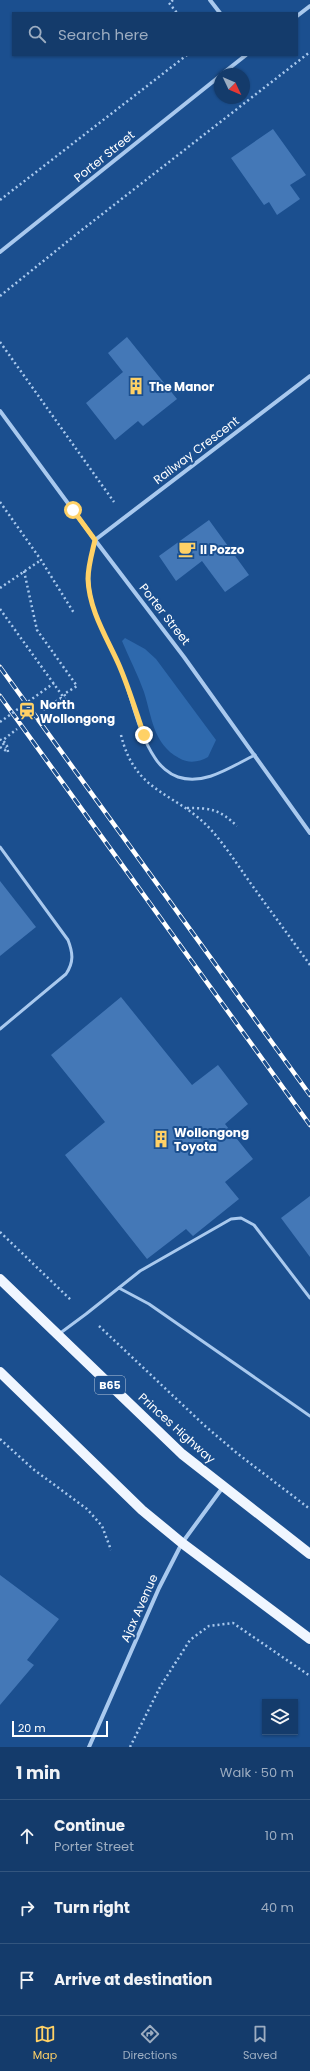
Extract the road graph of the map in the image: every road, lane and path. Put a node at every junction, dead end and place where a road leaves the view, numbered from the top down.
1 (173, 0) edge
2 (210, 0) edge
3 (310, 6) edge
4 (176, 12) edge
5 (219, 12) edge
6 (298, 15) edge
7 (310, 52) edge
8 (186, 56) edge
9 (245, 56) edge
10 (230, 68) edge
11 (214, 81) edge
12 (0, 200) edge
13 (0, 252) edge
14 (0, 296) edge
15 (0, 342) edge
16 (310, 376) edge
17 (0, 411) edge
18 (125, 518) junction
19 (95, 540) junction
20 (41, 560) dead end
21 (24, 571) junction
22 (0, 588) edge
23 (0, 609) edge
24 (54, 683) junction
25 (71, 707) junction
26 (43, 710) dead end
27 (0, 722) edge
28 (17, 729) dead end
29 (0, 739) edge
30 (0, 748) edge
31 (8, 752) junction
32 (255, 754) junction
33 (187, 808) dead end
34 (237, 826) dead end
35 (310, 833) edge
36 (0, 847) edge
37 (0, 1029) edge
38 (0, 1232) edge
39 (0, 1279) edge
40 (119, 1288) junction
41 (68, 1296) dead end
42 (310, 1298) edge
43 (58, 1335) junction
44 (111, 1338) dead end
45 (0, 1372) edge
46 (310, 1416) edge
47 (0, 1439) edge
48 (223, 1486) junction
49 (310, 1509) edge
50 (182, 1543) junction
51 (111, 1550) dead end
52 (310, 1554) edge
53 (310, 1639) edge
54 (310, 1676) edge
55 (88, 1747) edge
56 (130, 1747) edge

1 - 4 path
2 - 5 street
3 - 6 street
7 - 14 path
8 - 12 path
9 - 10 street
11 - 13 street, Porter Street
15 - 18 path
16 - 18 street, Railway Crescent
17 - 19 street, Porter Street
18 - 19 street, Railway Crescent
19 - 32 street, Porter Street
19 - 32 lane
20 - 21 path
21 - 22 path
21 - 25 path
23 - 24 path
24 - 25 path
24 - 27 path, bridge
25 - 26 path
28 - 31 path
29 - 31 path
30 - 31 path
32 - 35 street, Porter Street
33 - 34 path
36 - 37 lane
38 - 41 path
39 - 43 main road, Princes Highway / B65
40 - 42 lane
40 - 43 lane
40 - 46 lane
43 - 48 main road, Princes Highway / B65
44 - 49 path
45 - 50 main road
47 - 51 path
48 - 50 street, Ajax Avenue
48 - 52 main road, Princes Highway / B65
50 - 53 main road
50 - 55 street, Ajax Avenue
54 - 56 path

